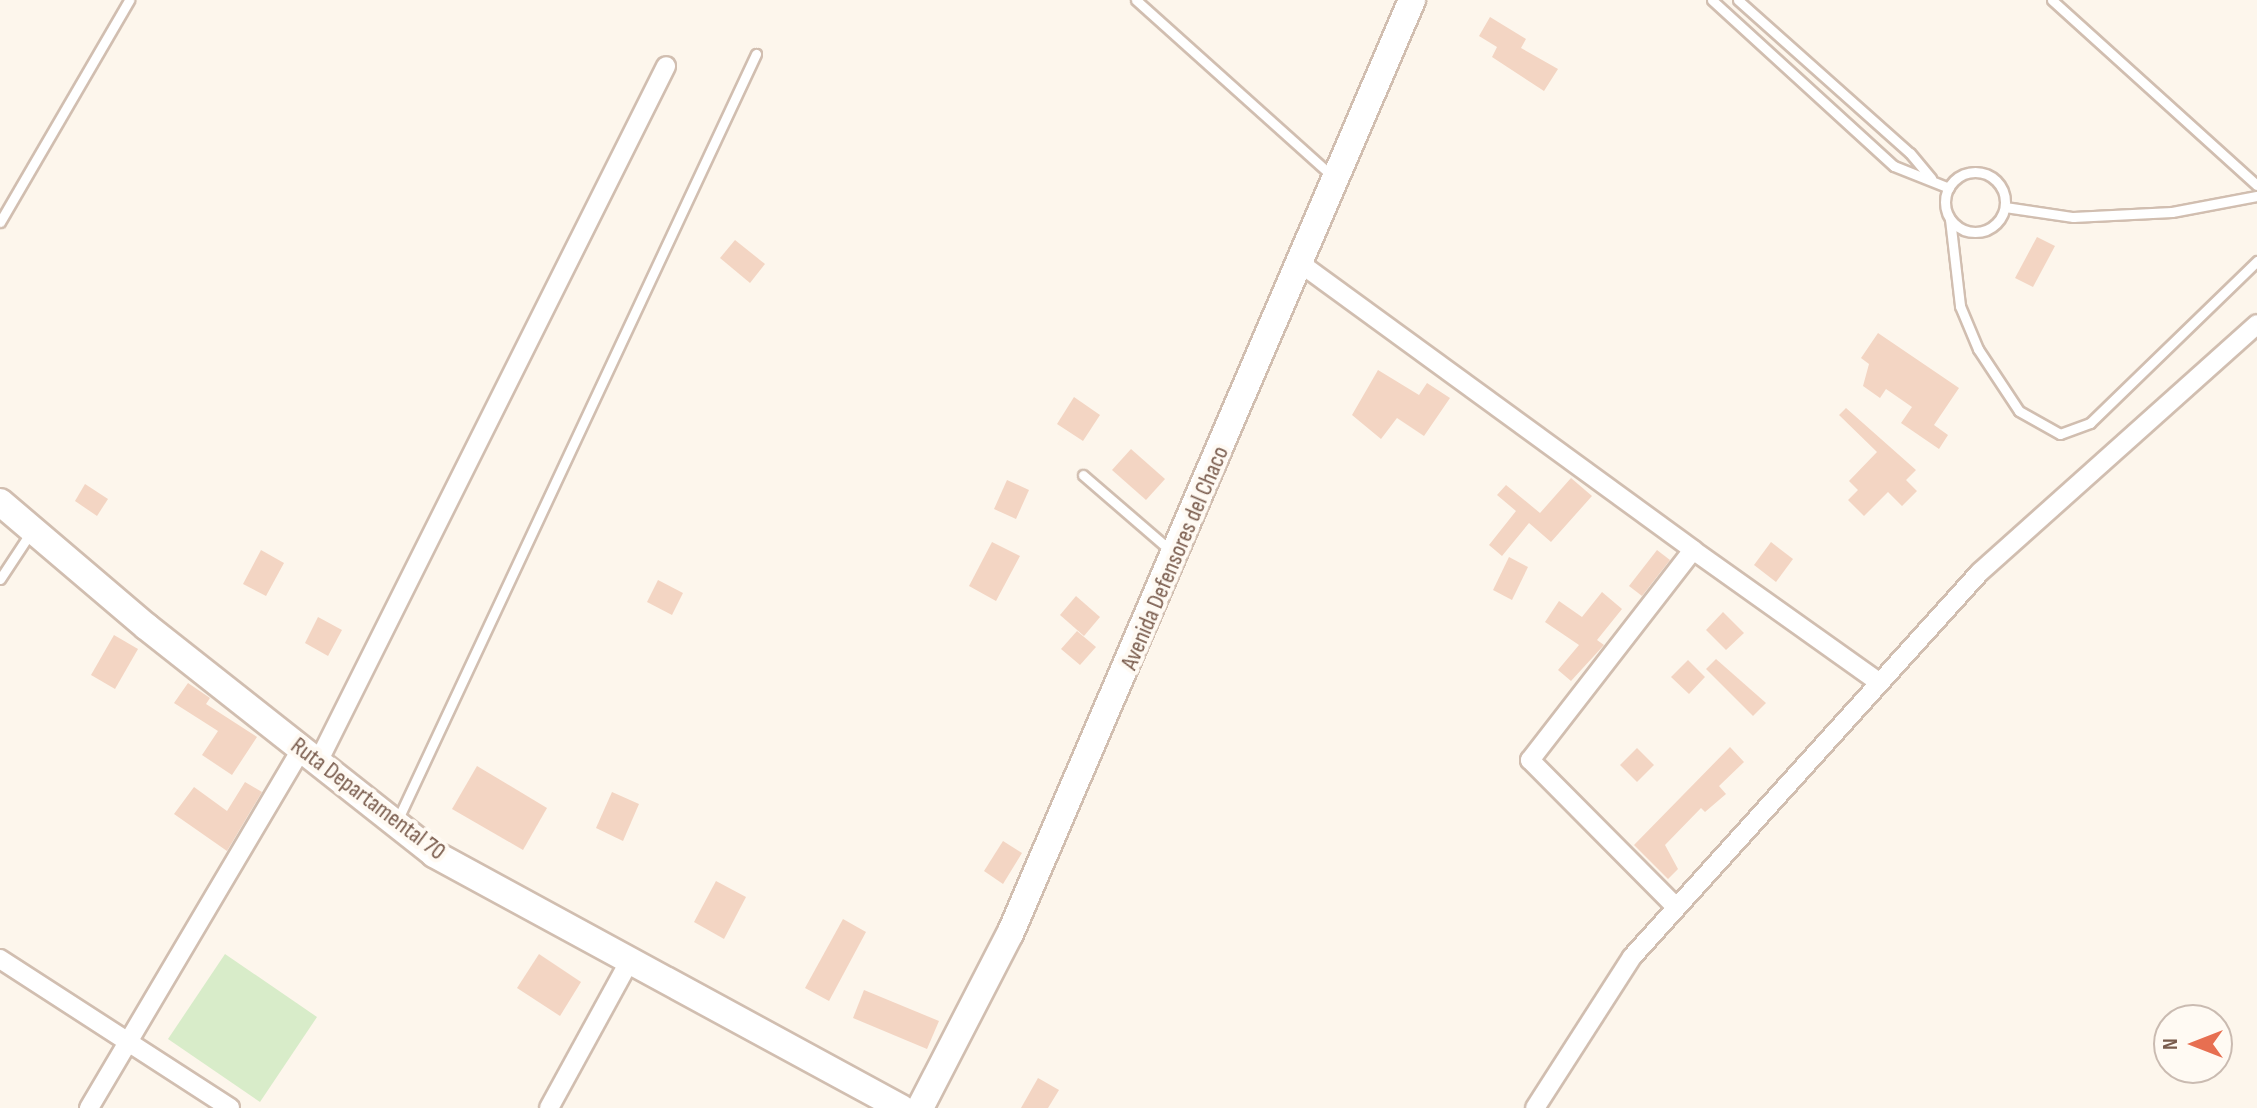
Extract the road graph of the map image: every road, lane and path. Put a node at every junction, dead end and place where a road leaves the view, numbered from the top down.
1 (129, 0) edge
2 (1136, 0) edge
3 (1712, 0) edge
4 (1738, 0) edge
5 (2052, 0) edge
6 (1408, 3) edge
7 (756, 54) dead end
8 (666, 66) dead end
9 (1931, 178) junction
10 (1336, 179) junction
11 (2257, 185) edge
12 (1949, 188) junction
13 (2257, 196) edge
14 (2005, 207) junction
15 (1950, 219) junction
16 (0, 222) edge
17 (2257, 261) edge
18 (1300, 263) junction
19 (2257, 324) edge
20 (1083, 475) dead end
21 (0, 502) edge
22 (33, 529) junction
23 (1693, 550) junction
24 (1177, 556) junction
25 (0, 579) edge
26 (1879, 682) junction
27 (310, 756) junction
28 (396, 824) junction
29 (1675, 906) junction
30 (0, 959) edge
31 (630, 960) junction
32 (128, 1044) junction
33 (89, 1108) edge
34 (230, 1108) edge
35 (549, 1108) edge
36 (901, 1108) edge
37 (920, 1108) edge
38 (1535, 1108) edge

1 - 16 lane
2 - 10 lane
3 - 9 lane
4 - 9 lane
5 - 11 lane
6 - 10 main road, Avenida Defensores del Chaco
7 - 28 lane
8 - 27 street
9 - 12 lane
10 - 18 main road, Avenida Defensores del Chaco
12 - 14 lane
12 - 15 lane
13 - 14 lane
14 - 15 lane
15 - 17 lane
18 - 23 street
18 - 24 main road, Avenida Defensores del Chaco
19 - 26 street
20 - 24 lane
21 - 22 main road, Ruta Departamental 70
22 - 25 lane
22 - 27 main road, Ruta Departamental 70
23 - 26 street
23 - 29 street
24 - 37 main road, Avenida Defensores del Chaco
26 - 29 street
27 - 28 main road, Ruta Departamental 70
27 - 32 street
28 - 31 main road, Ruta Departamental 70
29 - 38 street
30 - 32 street
31 - 35 street
31 - 36 main road, Ruta Departamental 70
32 - 33 street
32 - 34 street

